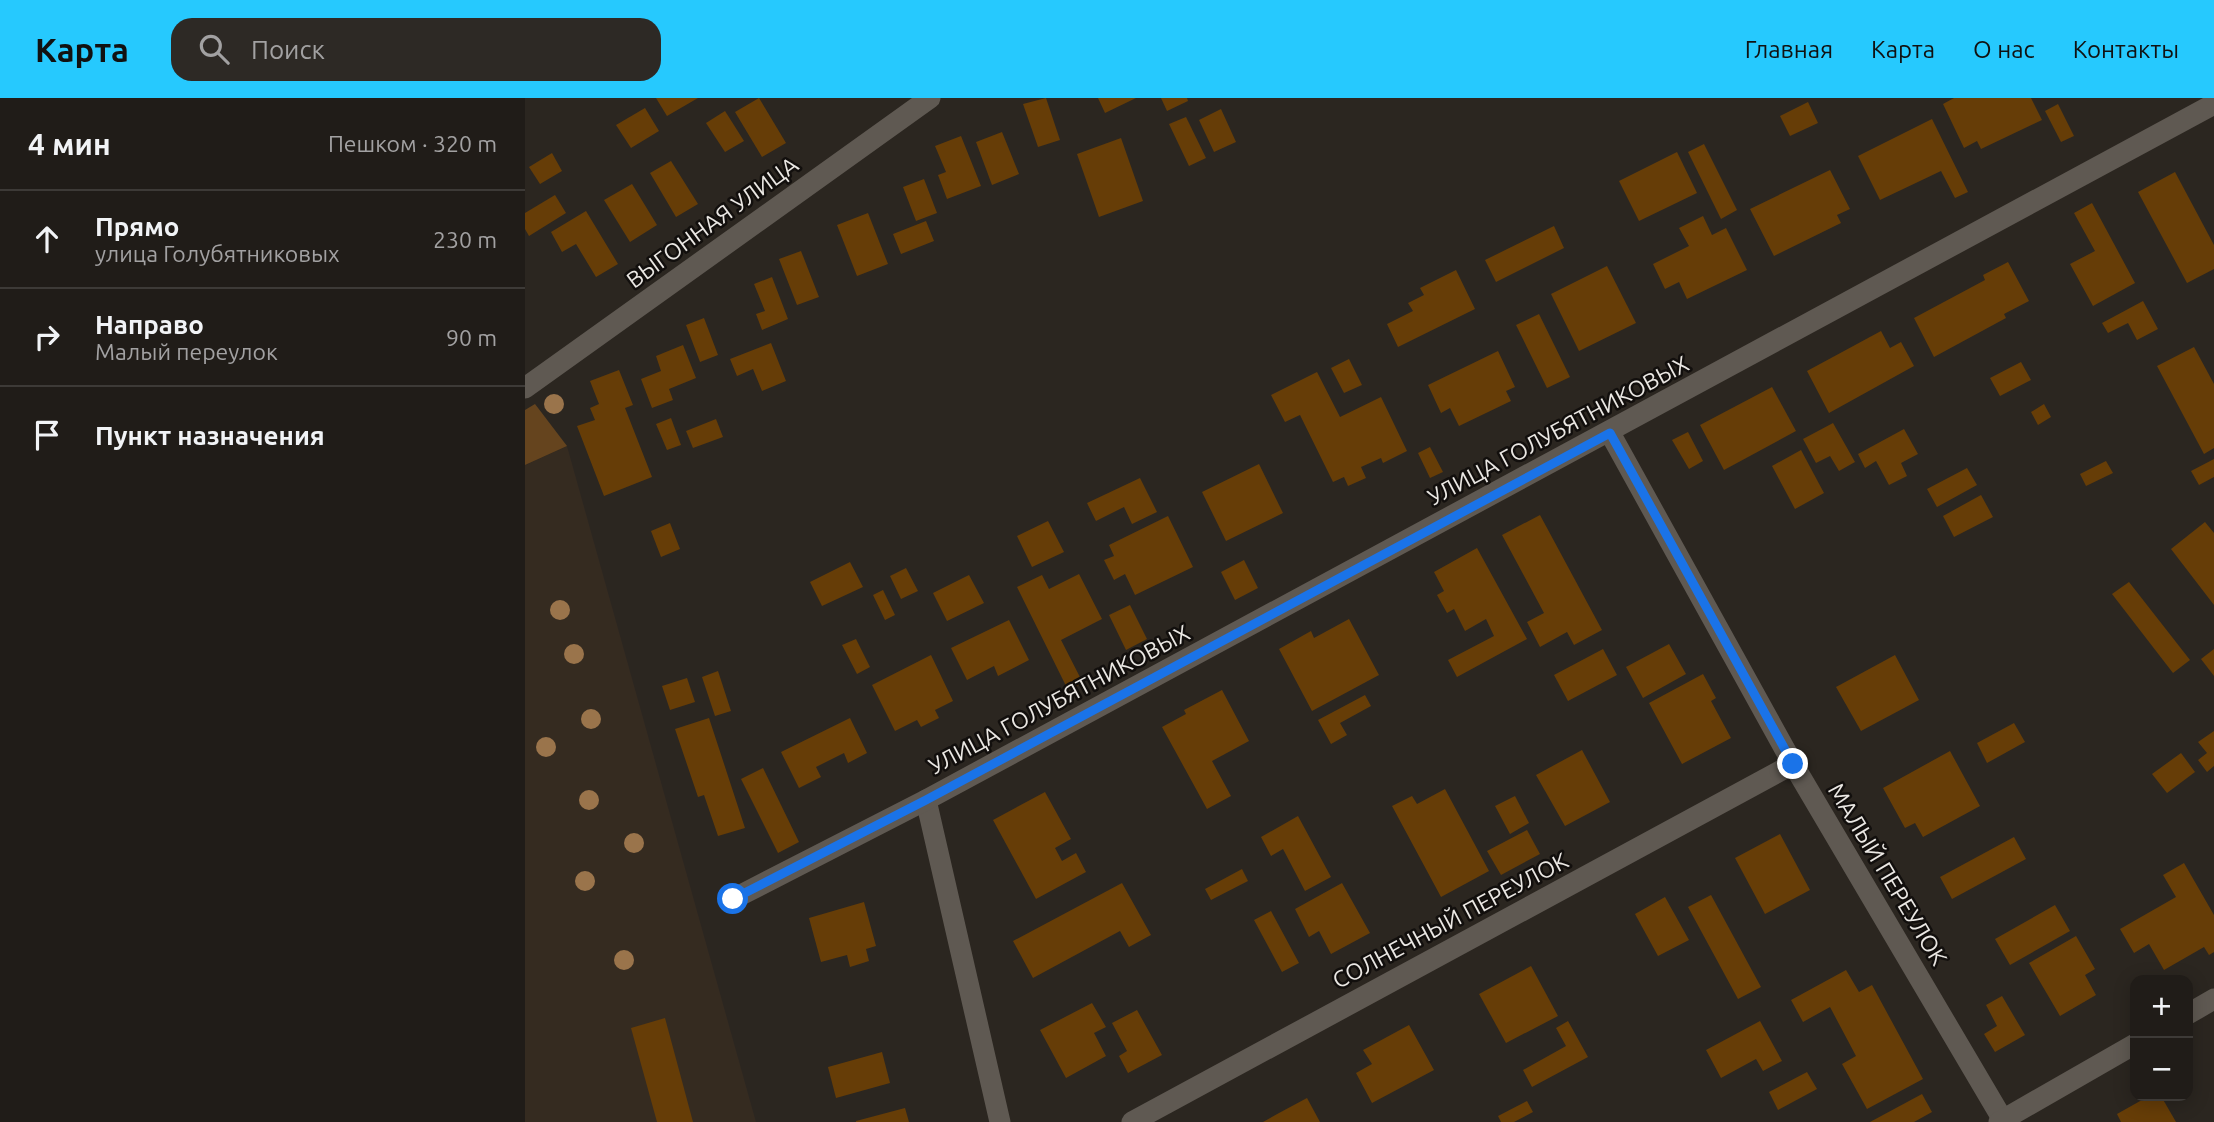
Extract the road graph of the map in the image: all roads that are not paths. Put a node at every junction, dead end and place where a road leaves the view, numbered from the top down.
1 (930, 98) edge
2 (2214, 104) edge
3 (525, 388) edge
4 (1610, 433) junction
5 (1793, 764) junction
6 (926, 800) junction
7 (733, 899) dead end
8 (2214, 999) edge
9 (2193, 1011) edge
10 (2130, 1047) edge
11 (2001, 1121) edge
12 (1000, 1122) edge
13 (1132, 1122) edge

1 - 3 street, ВЫГОННАЯ УЛИЦА
2 - 4 street, УЛИЦА ГОЛУБЯТНИКОВЫХ
4 - 5 street, МАЛЫЙ ПЕРЕУЛОК
4 - 6 street, УЛИЦА ГОЛУБЯТНИКОВЫХ
5 - 11 street, МАЛЫЙ ПЕРЕУЛОК
5 - 13 street, СОЛНЕЧНЫЙ ПЕРЕУЛОК
6 - 7 street, УЛИЦА ГОЛУБЯТНИКОВЫХ
6 - 12 street, УЛИЦА ГОЛУБЯТНИКОВЫХ
8 - 9 street
10 - 11 street

